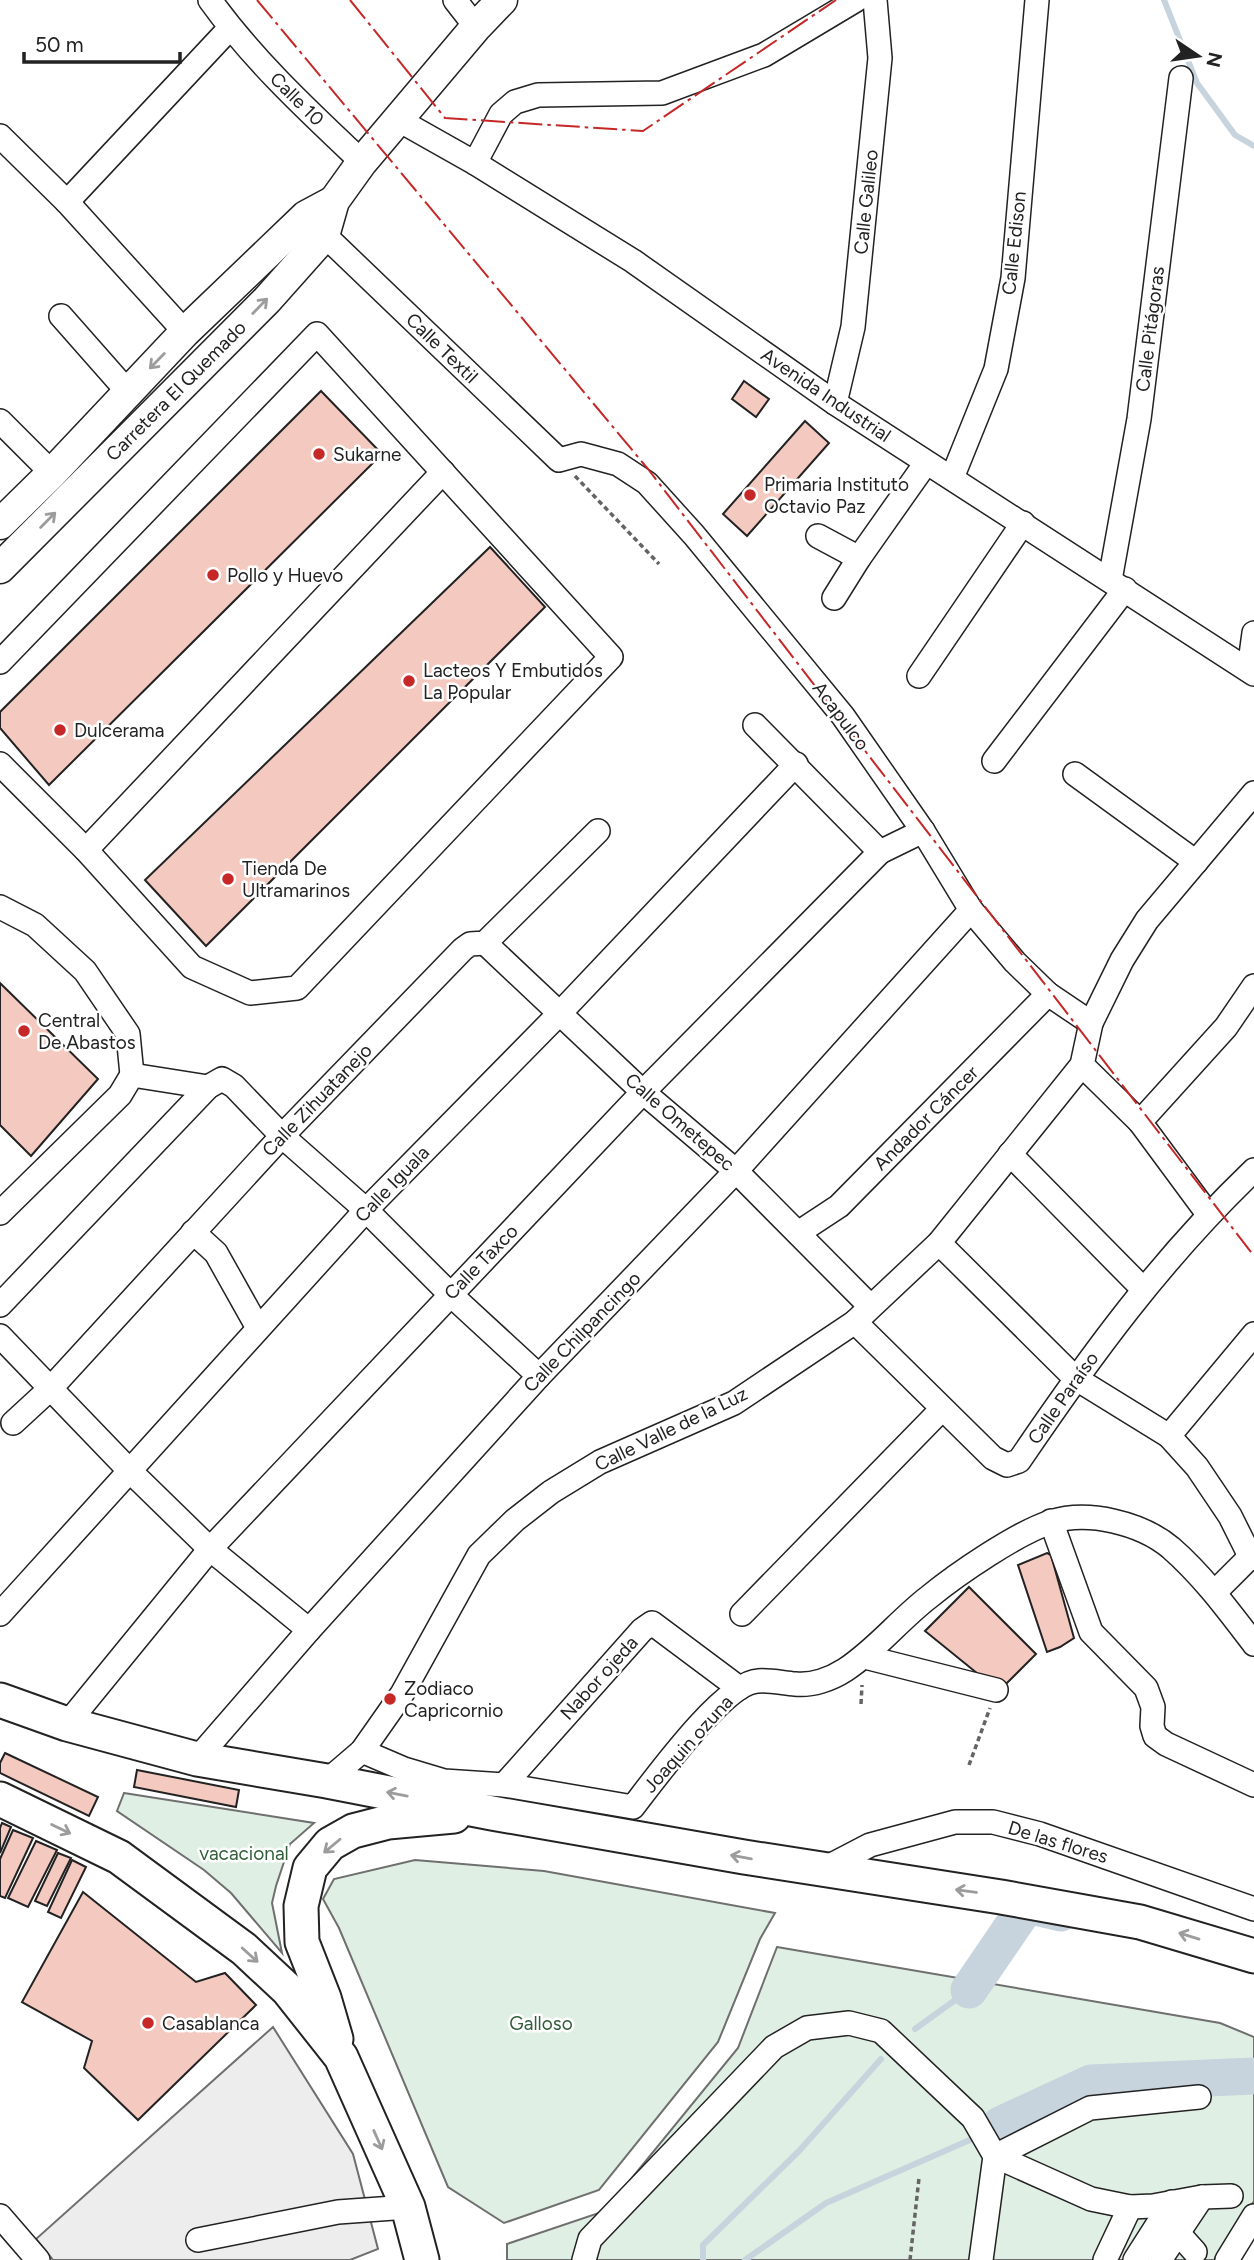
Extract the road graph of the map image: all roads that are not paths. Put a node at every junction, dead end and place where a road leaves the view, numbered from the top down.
1 (210, 0) edge
2 (455, 0) edge
3 (502, 0) edge
4 (856, 0) edge
5 (875, 0) edge
6 (1037, 0) edge
7 (476, 27) junction
8 (230, 28) junction
9 (1181, 78) dead end
10 (397, 119) junction
11 (0, 136) edge
12 (362, 162) junction
13 (475, 163) junction
14 (67, 202) junction
15 (315, 226) junction
16 (61, 316) dead end
17 (185, 332) junction
18 (128, 391) junction
19 (835, 402) junction
20 (0, 421) edge
21 (559, 460) joint
22 (926, 463) junction
23 (443, 472) junction
24 (52, 473) junction
25 (952, 478) junction
26 (1023, 523) junction
27 (0, 524) edge
28 (818, 536) dead end
29 (859, 558) junction
30 (0, 568) edge
31 (1118, 584) junction
32 (834, 598) dead end
33 (1254, 633) edge
34 (0, 662) edge
35 (1251, 672) edge
36 (919, 676) dead end
37 (755, 725) dead end
38 (993, 761) dead end
39 (0, 764) edge
40 (796, 764) junction
41 (1075, 774) dead end
42 (1254, 793) edge
43 (598, 831) dead end
44 (923, 831) junction
45 (86, 850) junction
46 (880, 852) junction
47 (1196, 862) junction
48 (0, 906) edge
49 (971, 909) junction
50 (485, 943) junction
51 (1254, 986) edge
52 (1048, 995) junction
53 (560, 1013) junction
54 (1091, 1023) junction
55 (1082, 1065) junction
56 (132, 1075) junction
57 (215, 1083) junction
58 (643, 1092) junction
59 (1140, 1122) junction
60 (282, 1136) junction
61 (1010, 1154) junction
62 (1254, 1170) edge
63 (736, 1171) junction
64 (1, 1210) edge
65 (366, 1210) junction
66 (1208, 1214) junction
67 (193, 1232) junction
68 (798, 1233) junction
69 (939, 1243) junction
70 (1143, 1289) junction
71 (450, 1294) junction
72 (0, 1305) edge
73 (863, 1314) junction
74 (258, 1328) junction
75 (1254, 1334) edge
76 (0, 1336) edge
77 (539, 1376) junction
78 (1075, 1378) junction
79 (51, 1388) junction
80 (942, 1409) junction
81 (13, 1423) dead end
82 (1169, 1436) junction
83 (129, 1471) junction
84 (1051, 1521) junction
85 (210, 1549) junction
86 (1252, 1555) edge
87 (1215, 1592) junction
88 (0, 1614) edge
89 (742, 1614) dead end
90 (309, 1630) junction
91 (1254, 1644) edge
92 (865, 1657) junction
93 (738, 1688) junction
94 (996, 1690) road end
95 (0, 1700) edge
96 (67, 1724) junction
97 (362, 1751) junction
98 (197, 1759) junction
99 (327, 1781) junction
100 (1254, 1785) edge
101 (0, 1799) edge
102 (498, 1799) junction
103 (821, 1870) junction
104 (1254, 1909) edge
105 (1254, 1956) edge
106 (341, 2057) junction
107 (1199, 2097) dead end
108 (995, 2156) junction
109 (1231, 2196) dead end
110 (408, 2207) junction
111 (1130, 2207) junction
112 (0, 2216) edge
113 (1254, 2216) edge
114 (1170, 2218) junction
115 (198, 2240) dead end
116 (1197, 2251) edge
117 (38, 2260) edge
118 (422, 2260) edge
119 (584, 2260) edge
120 (981, 2260) edge
121 (1105, 2260) edge
122 (1135, 2260) edge
123 (1160, 2260) edge
124 (1227, 2260) edge

1 - 8 street, Calle 10
2 - 7 street
3 - 7 main road, Carretera El Quemado
4 - 13 street
5 - 19 street, Calle Galileo
6 - 25 street, Calle Edison
7 - 10 main road, Carretera El Quemado
8 - 12 street, Calle 10
8 - 14 street
9 - 31 street, Calle Pitágoras
10 - 12 main road, Carretera El Quemado
10 - 13 street, Avenida Industrial
11 - 14 street
12 - 15 main road, Carretera El Quemado
13 - 19 street, Avenida Industrial
14 - 17 street
15 - 17 main road, Carretera El Quemado
15 - 21 street, Calle Textil
30 -> 15 main road, Carretera El Quemado
16 - 18 street
17 -> 18 main road, Carretera El Quemado
18 - 24 main road, Carretera El Quemado
19 - 22 street, Avenida Industrial
20 - 24 street
21 - 44 street, Acapulco
22 - 25 street, Avenida Industrial
22 - 29 street
23 - 34 street
23 - 45 street
23 - 45 street
24 - 27 main road, Carretera El Quemado
25 - 26 street, Avenida Industrial
26 - 31 street, Avenida Industrial
26 - 36 street
28 - 29 street
29 - 32 street
31 - 35 street, Avenida Industrial
31 - 38 street
33 - 35 street
37 - 40 street
39 - 45 street
40 - 46 street
40 - 53 street, Calle Iguala
41 - 47 street
42 - 47 street, Calle Valle de la Luz
43 - 50 street, Calle Zihuatanejo
44 - 46 street, Calle Taxco
44 - 49 street, Acapulco
46 - 58 street, Calle Taxco
47 - 54 street, Calle Valle de la Luz
48 - 56 street
49 - 52 street, Acapulco
49 - 63 street, Calle Chilpancingo
50 - 53 street, Calle Ometepec
50 - 60 street, Calle Zihuatanejo
51 - 59 street
52 - 54 street, Acapulco
52 - 68 street, Andador Cáncer
53 - 58 street, Calle Ometepec
53 - 65 street, Calle Iguala
54 - 55 street, Calle Valle de la Luz
55 - 59 street
55 - 61 street, Calle Valle de la Luz
56 - 57 street
56 - 64 street
57 - 60 street
57 - 72 street
58 - 63 street, Calle Ometepec
58 - 71 street, Calle Taxco
59 - 66 street
60 - 65 street
60 - 67 street, Calle Zihuatanejo
61 - 69 street, Calle Valle de la Luz
61 - 70 street
62 - 66 street, Calle Paraíso
63 - 68 street, Calle Ometepec
63 - 77 street, Calle Chilpancingo
65 - 71 street
65 - 74 street, Calle Iguala
66 - 70 street, Calle Paraíso
67 - 74 street
67 - 79 street, Calle Zihuatanejo
68 - 73 street, Calle Ometepec
69 - 73 street, Calle Valle de la Luz
69 - 78 street
70 - 78 street, Calle Paraíso
71 - 77 street
71 - 85 street, Calle Taxco
73 - 80 street, Calle Paraíso
73 - 97 street, Calle Valle de la Luz
74 - 83 street, Calle Iguala
75 - 82 street
76 - 79 street
77 - 90 street, Calle Chilpancingo
78 - 80 street, Calle Paraíso
78 - 82 street
79 - 81 street, Calle Zihuatanejo
79 - 83 street
80 - 89 street
82 - 86 street
83 - 85 street
83 - 88 street, Calle Iguala
84 - 87 street, Joaquin ozuna
84 - 92 street, Joaquin ozuna
84 - 100 street
85 - 90 street
85 - 96 street, Calle Taxco
86 - 87 street
87 - 91 street, Joaquin ozuna
90 - 98 street, Calle Chilpancingo
92 - 93 street, Joaquin ozuna
92 - 94 street
93 - 102 street, Joaquin ozuna
93 - 102 street, Nabor ojeda
95 - 96 highway
96 - 98 highway
97 - 99 street, Calle Valle de la Luz
97 - 102 street
98 - 99 highway
102 -> 99 highway
101 -> 106 highway
103 -> 102 highway
102 -> 106 highway
103 - 104 street, De las flores
105 -> 103 highway
106 -> 110 highway
107 - 108 street
108 - 111 street
108 - 119 street
108 - 120 street
109 - 114 street
110 - 115 street
110 - 118 highway
111 - 114 street
111 - 121 street
112 - 117 street
113 - 124 street
114 - 116 street
114 - 122 street
114 - 123 street

